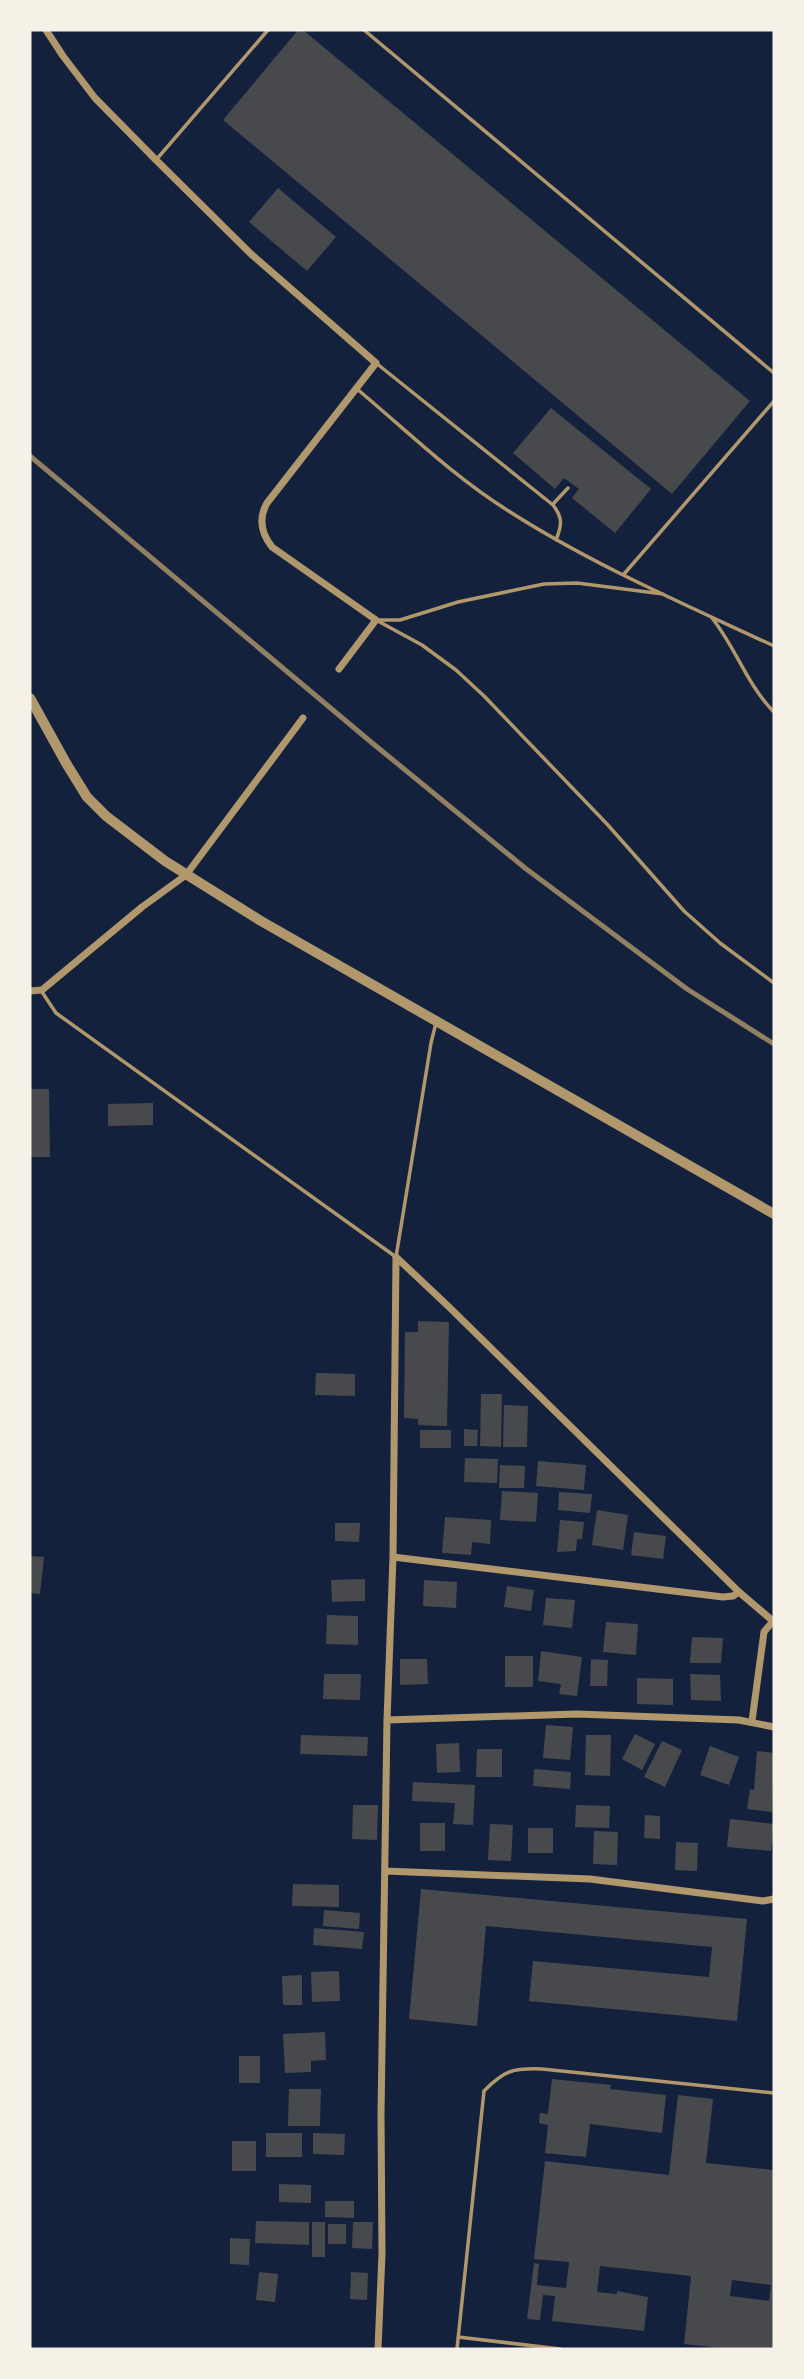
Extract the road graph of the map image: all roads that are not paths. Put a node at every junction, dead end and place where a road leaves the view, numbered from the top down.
1 (46, 30) edge
2 (268, 30) edge
3 (364, 30) edge
4 (156, 160) junction
5 (376, 363) junction
6 (774, 373) edge
7 (357, 389) junction
8 (774, 401) edge
9 (568, 488) dead end
10 (553, 505) junction
11 (555, 540) junction
12 (624, 574) junction
13 (669, 596) junction
14 (711, 616) junction
15 (376, 620) junction
16 (774, 646) edge
17 (340, 669) dead end
18 (30, 698) edge
19 (774, 712) edge
20 (303, 718) dead end
21 (186, 875) junction
22 (774, 984) edge
23 (41, 990) junction
24 (30, 991) edge
25 (437, 1021) junction
26 (774, 1214) edge
27 (396, 1257) junction
28 (393, 1557) junction
29 (739, 1591) junction
30 (774, 1622) edge
31 (387, 1720) junction
32 (752, 1721) junction
33 (774, 1727) edge
34 (385, 1871) junction
35 (774, 1899) edge
36 (774, 2093) edge
37 (457, 2337) junction
38 (378, 2349) edge
39 (457, 2349) edge
40 (560, 2349) edge

1 - 4 street
2 - 4 lane
3 - 6 lane
4 - 5 street
5 - 7 street
5 - 10 lane
7 - 11 lane
7 - 15 street
8 - 12 lane
9 - 10 lane
10 - 11 lane
11 - 12 lane
12 - 13 lane
13 - 14 lane
13 - 15 lane
14 - 16 lane
14 - 19 lane
15 - 17 street
15 - 22 lane
18 - 21 street
20 - 21 street
21 - 23 street
21 - 25 street
23 - 24 street
23 - 27 lane
25 - 26 street
25 - 27 lane
27 - 28 street
27 - 29 street
28 - 29 street
28 - 31 street
29 - 30 street
30 - 32 street
31 - 32 street
31 - 34 street
32 - 33 street
34 - 35 street
34 - 38 street
36 - 37 lane
37 - 39 lane
37 - 40 lane

